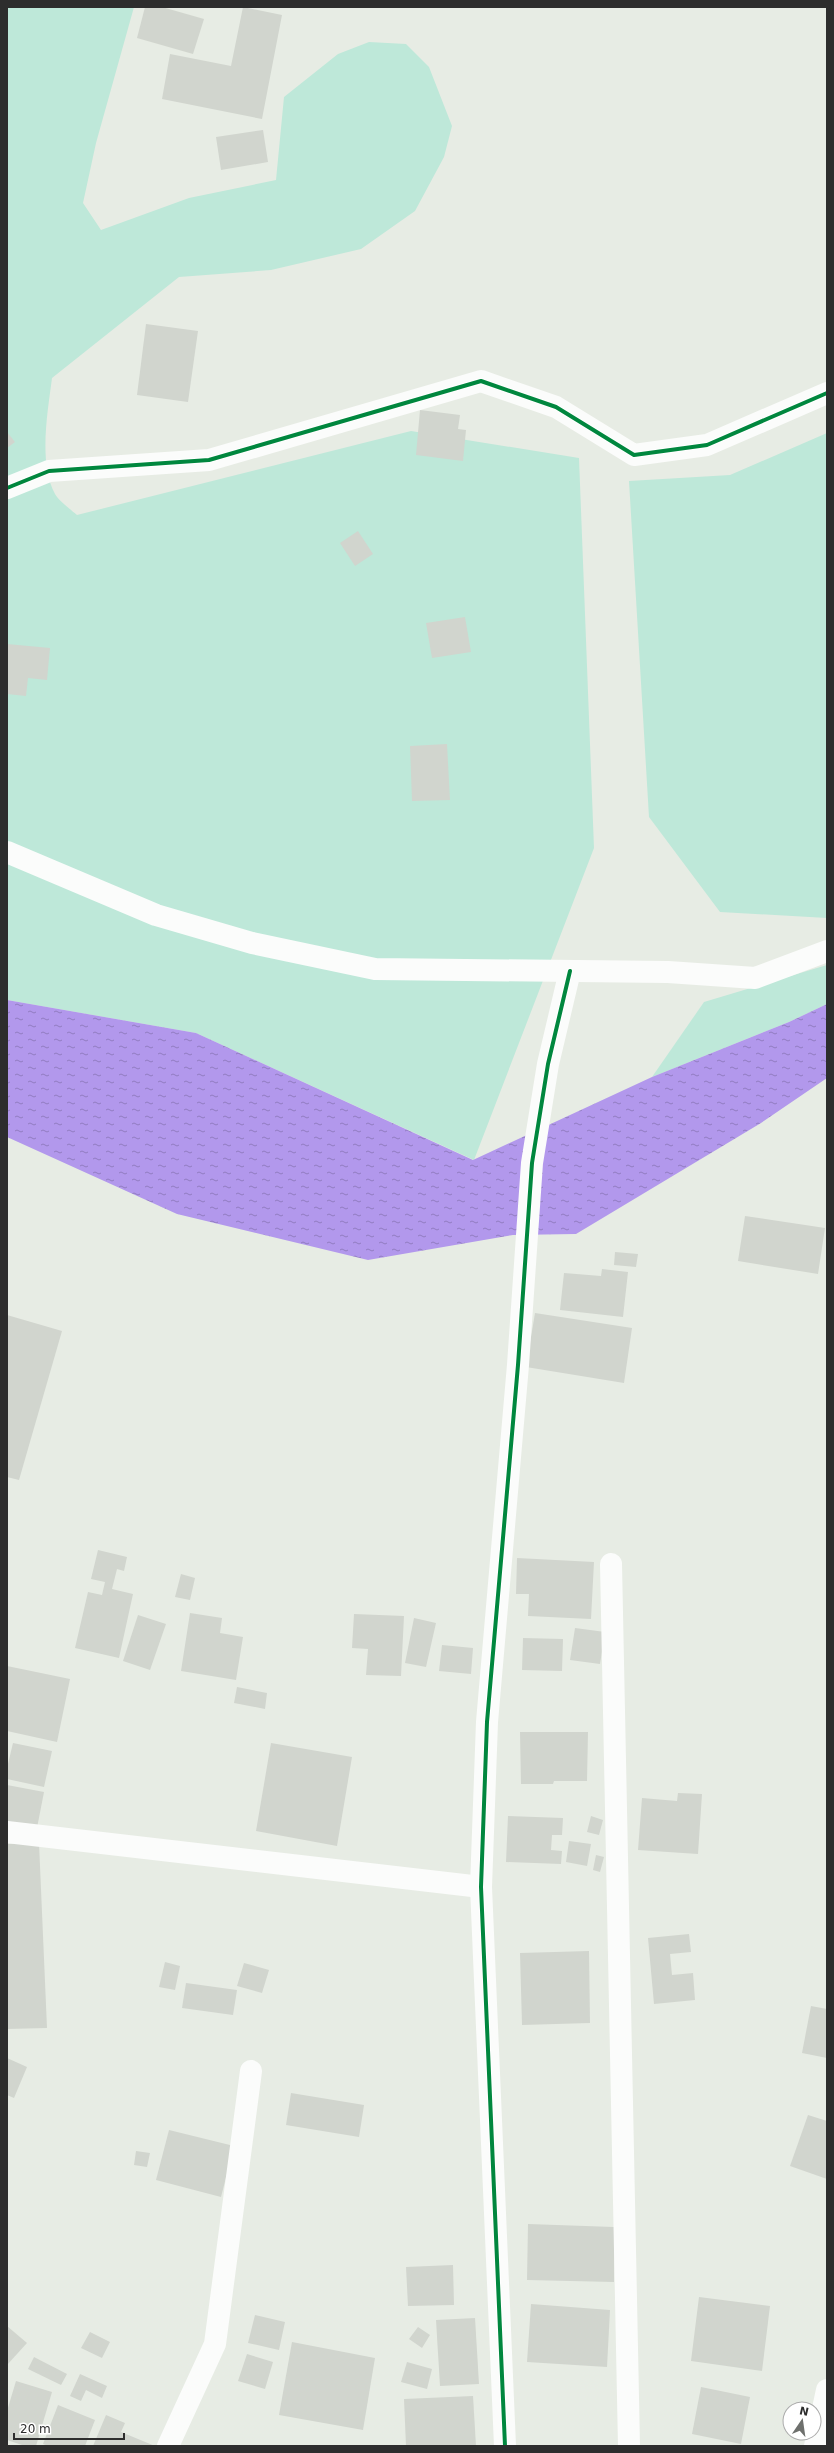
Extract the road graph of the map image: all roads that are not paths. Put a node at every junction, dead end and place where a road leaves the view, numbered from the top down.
1 (827, 393) edge
2 (7, 488) edge
3 (7, 852) edge
4 (827, 951) edge
5 (570, 971) junction
6 (611, 1564) dead end
7 (7, 1832) edge
8 (481, 1887) junction
9 (251, 2071) dead end
10 (827, 2390) edge
11 (168, 2446) edge
12 (505, 2446) edge
13 (629, 2446) edge
14 (815, 2446) edge

1 - 2 street
3 - 5 street
4 - 5 street
5 - 8 street
6 - 13 street
7 - 8 street
8 - 12 street
9 - 11 street
10 - 14 street

